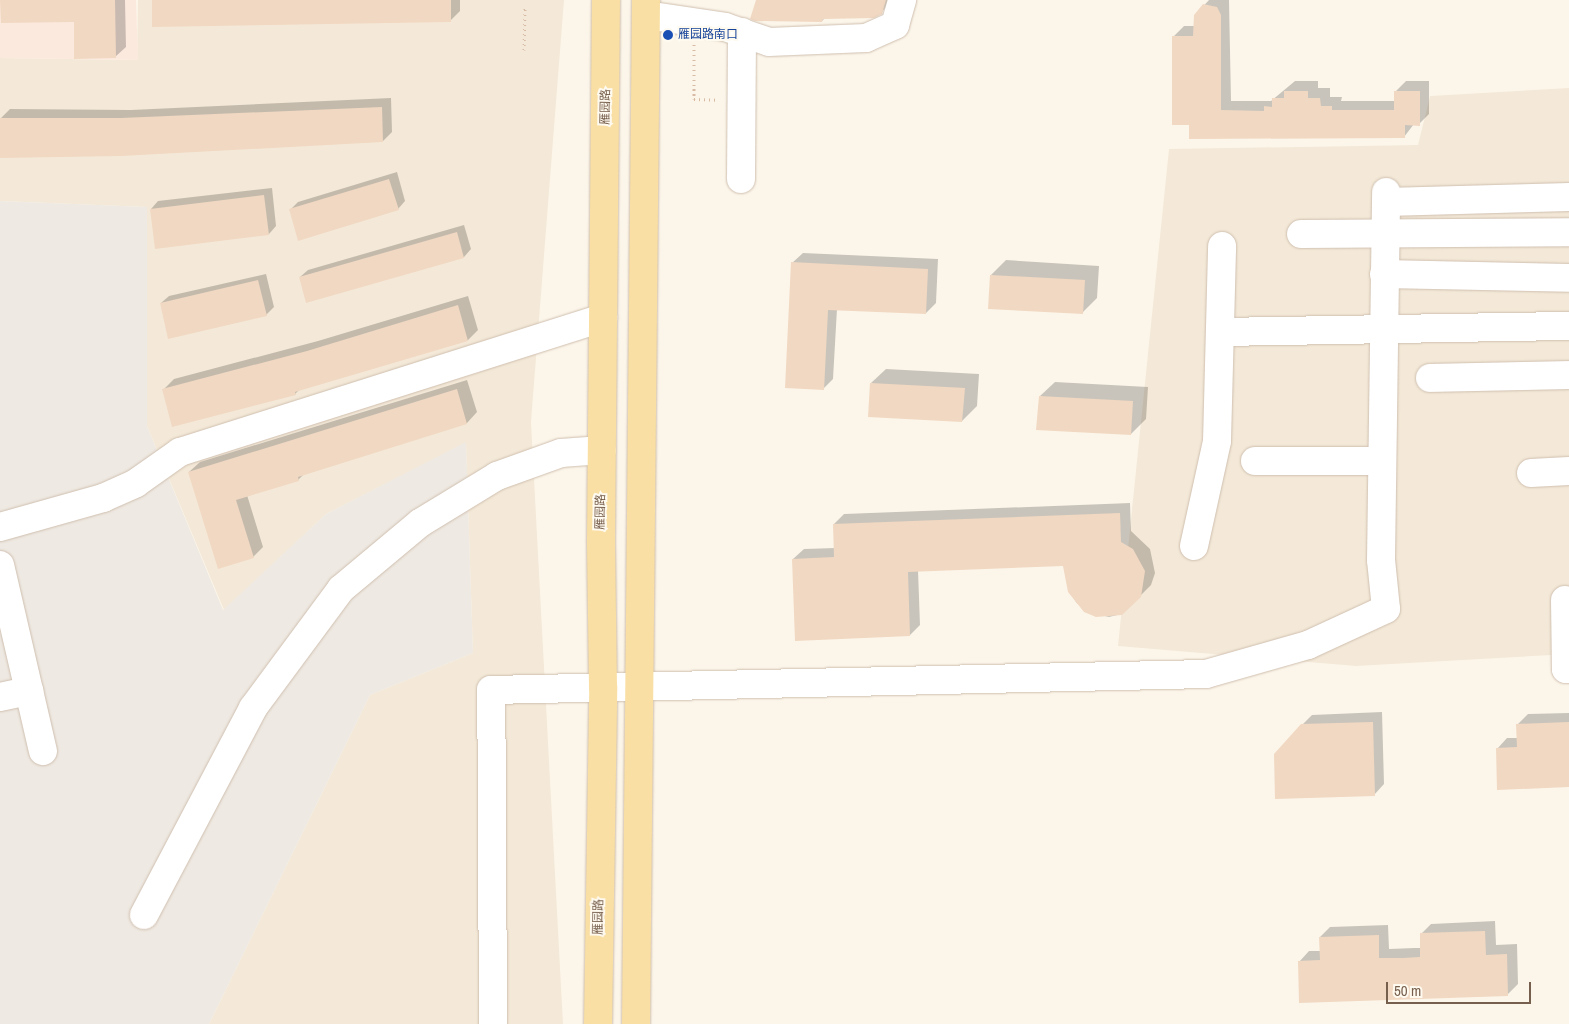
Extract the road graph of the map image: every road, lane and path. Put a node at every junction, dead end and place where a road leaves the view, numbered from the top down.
1 (606, 0) edge
2 (902, 0) edge
3 (525, 8) dead end
4 (646, 8) edge
5 (742, 32) junction
6 (694, 34) dead end
7 (524, 50) dead end
8 (742, 100) junction
9 (741, 179) dead end
10 (1569, 197) edge
11 (1569, 232) edge
12 (1301, 234) dead end
13 (1385, 234) junction
14 (1222, 246) dead end
15 (1384, 274) junction
16 (1569, 278) edge
17 (603, 318) junction
18 (1569, 326) edge
19 (1384, 329) junction
20 (1221, 332) junction
21 (1569, 375) edge
22 (1430, 378) dead end
23 (602, 450) junction
24 (1255, 461) dead end
25 (1382, 461) junction
26 (1569, 471) edge
27 (1531, 473) dead end
28 (0, 527) edge
29 (1194, 546) dead end
30 (0, 565) edge
31 (1560, 600) edge
32 (1569, 669) edge
33 (642, 685) junction
34 (603, 686) junction
35 (28, 690) junction
36 (0, 697) edge
37 (43, 751) dead end
38 (144, 915) dead end
39 (493, 1024) edge
40 (598, 1024) edge
41 (636, 1024) edge

1 - 17 main road, 雁园路
2 - 5 street
3 - 7 path
4 - 5 street
4 - 33 main road
5 - 8 street
6 - 8 path
8 - 9 street
10 - 13 street
11 - 13 street
12 - 13 street
13 - 15 street
14 - 20 street
15 - 16 street
15 - 19 street
17 - 23 main road, 雁园路
17 - 28 street
18 - 19 street
19 - 20 street
19 - 25 street
20 - 29 street
21 - 22 street
23 - 34 main road, 雁园路
23 - 38 street
24 - 25 street
25 - 33 street
26 - 27 street
30 - 35 street
31 - 32 street
33 - 34 street
33 - 41 main road
34 - 39 street
34 - 40 main road, 雁园路
35 - 36 street
35 - 37 street

